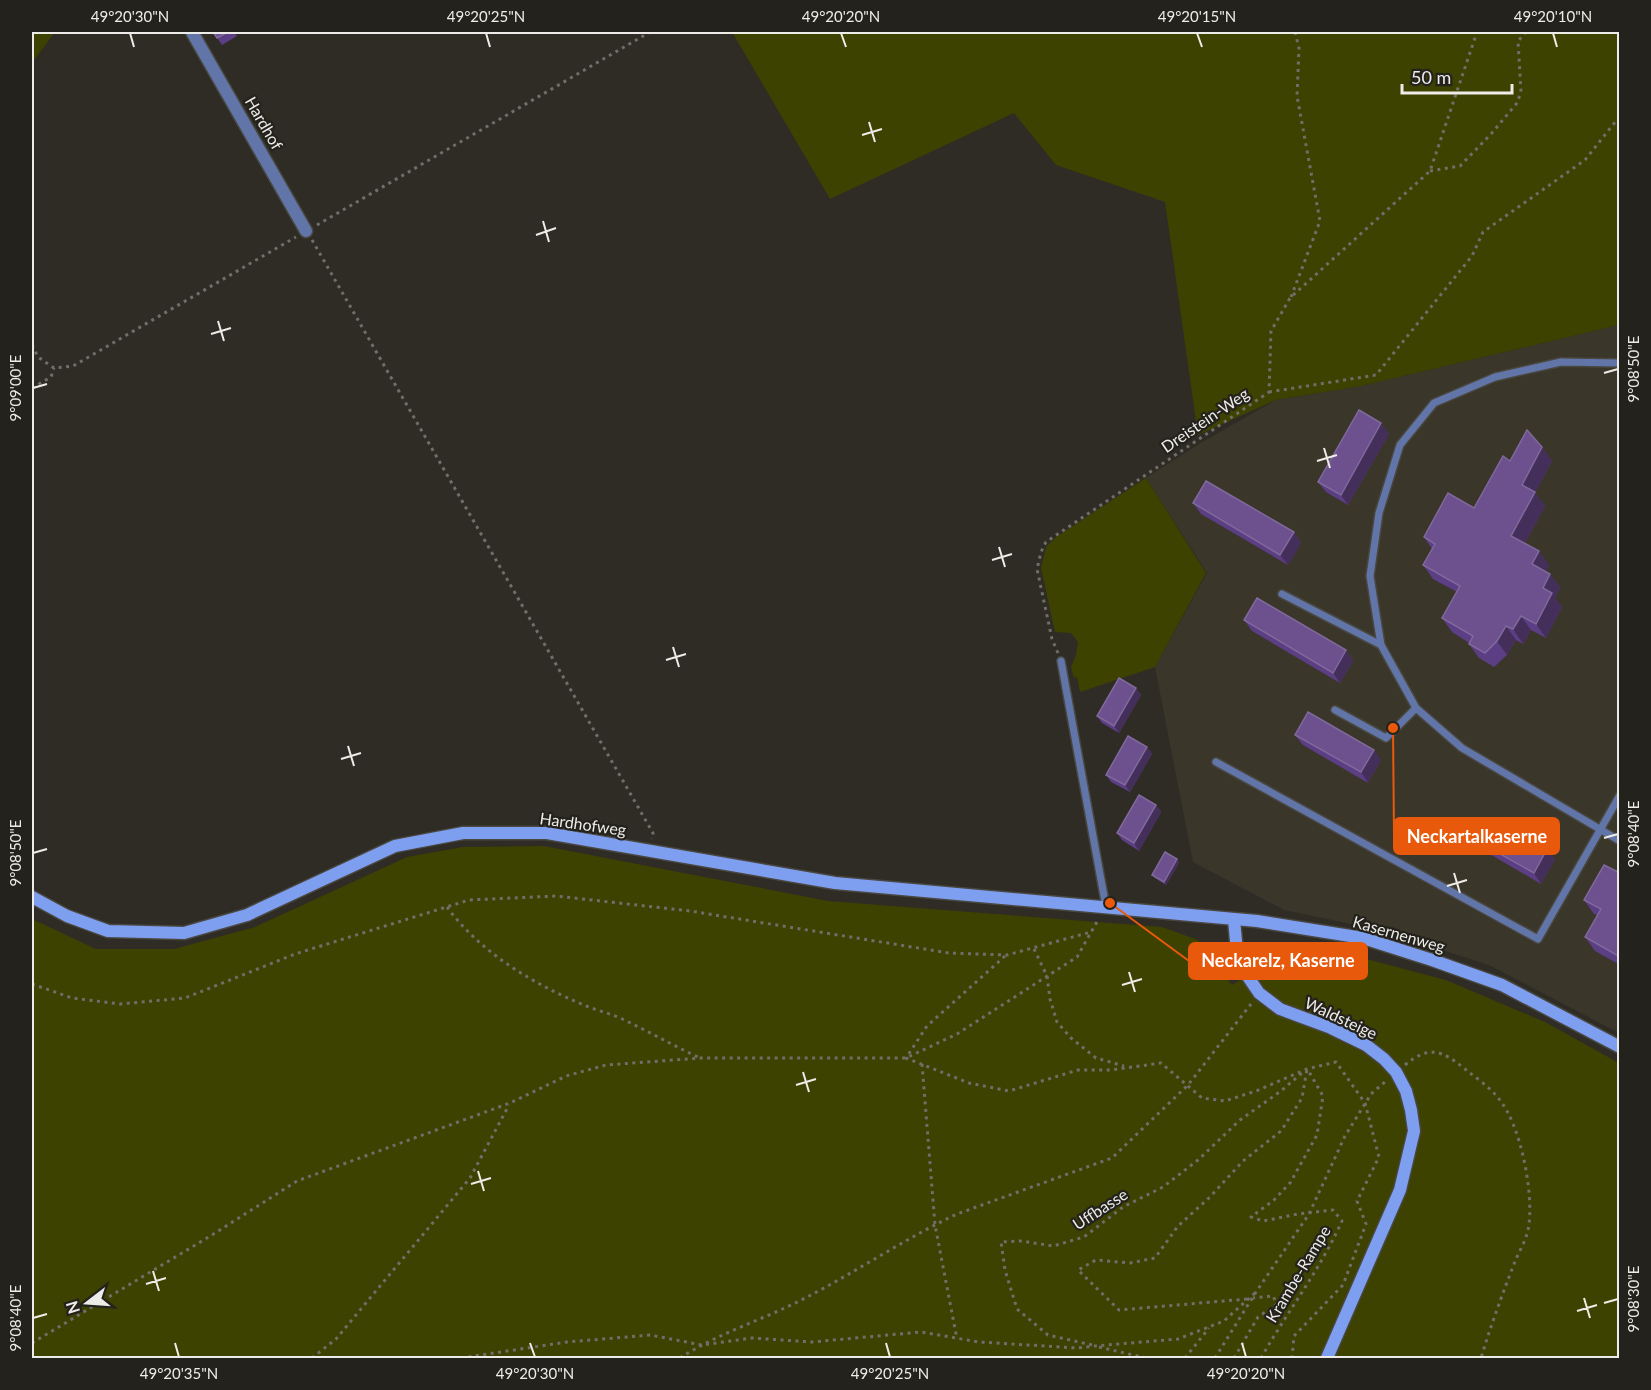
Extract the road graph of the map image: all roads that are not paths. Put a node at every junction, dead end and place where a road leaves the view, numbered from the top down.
1 (192, 32) edge
2 (306, 231) road end
3 (1620, 363) edge
4 (1282, 594) dead end
5 (1381, 645) junction
6 (1061, 661) road end
7 (1416, 708) junction
8 (1335, 710) dead end
9 (1216, 762) dead end
10 (1620, 795) edge
11 (1599, 829) junction
12 (1620, 841) edge
13 (32, 897) edge
14 (1111, 907) junction
15 (1234, 920) junction
16 (1620, 1047) edge
17 (1328, 1359) edge

1 - 2 street, Hardhof
3 - 5 lane
4 - 5 lane
5 - 7 lane
6 - 14 lane
7 - 8 lane
7 - 11 lane
9 - 11 lane
10 - 11 lane
11 - 12 lane
13 - 14 street, Hardhofweg
14 - 15 street, Kasernenweg
15 - 16 street, Kasernenweg
15 - 17 street, Waldsteige

